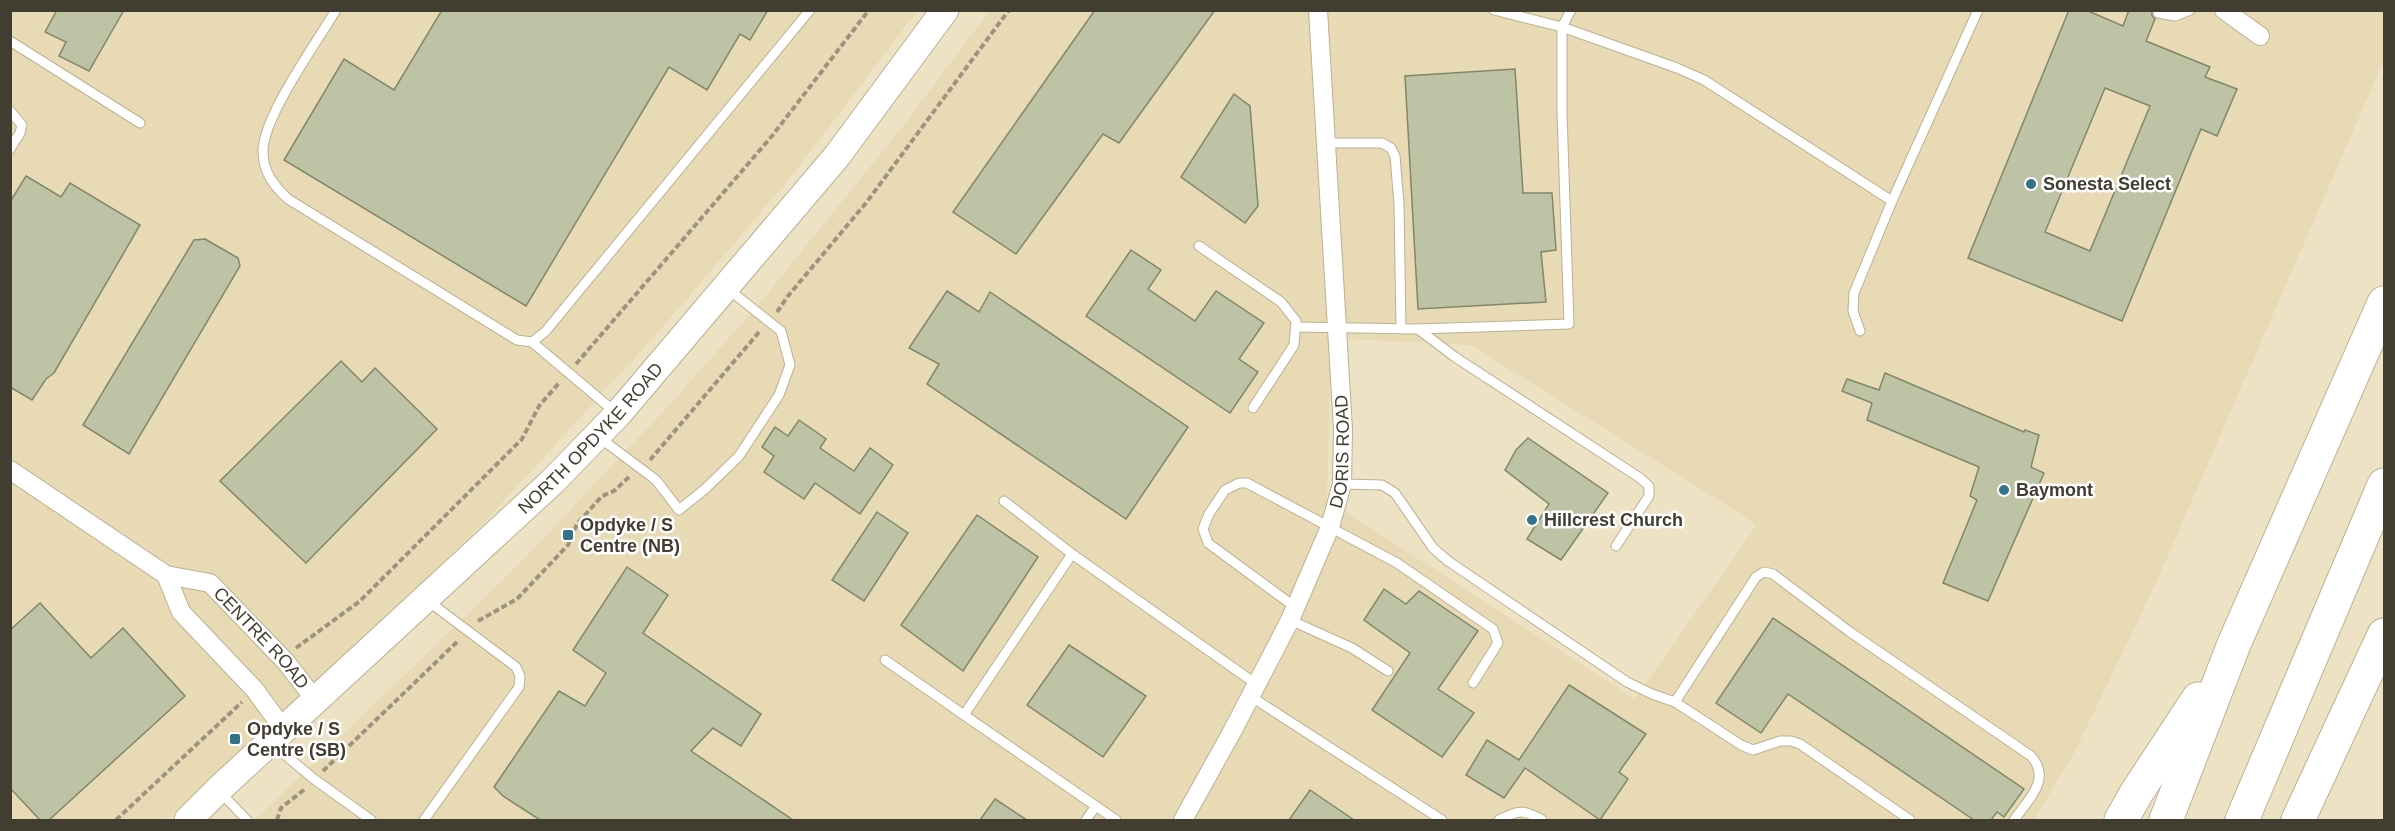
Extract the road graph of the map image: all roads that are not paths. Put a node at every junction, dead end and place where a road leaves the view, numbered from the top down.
1 (336, 10) edge
2 (810, 10) edge
3 (945, 10) edge
4 (1318, 10) edge
5 (1494, 10) edge
6 (1571, 10) edge
7 (1978, 10) edge
8 (2190, 10) edge
9 (2224, 10) edge
10 (2158, 13) dead end
11 (1562, 27) junction
12 (2260, 36) dead end
13 (10, 41) edge
14 (10, 111) edge
15 (140, 123) dead end
16 (1325, 143) junction
17 (10, 149) edge
18 (1892, 201) junction
19 (1199, 246) dead end
20 (726, 287) junction
21 (2385, 303) edge
22 (1336, 326) junction
23 (1296, 327) junction
24 (1401, 329) junction
25 (1418, 329) junction
26 (1860, 331) dead end
27 (532, 342) junction
28 (1253, 408) dead end
29 (618, 414) junction
30 (596, 435) junction
31 (10, 470) edge
32 (1342, 484) junction
33 (2385, 485) edge
34 (1004, 501) dead end
35 (1330, 527) junction
36 (1616, 546) dead end
37 (1072, 554) junction
38 (166, 575) junction
39 (426, 599) junction
40 (1292, 614) junction
41 (2385, 635) edge
42 (2234, 645) junction
43 (885, 660) dead end
44 (1388, 671) dead end
45 (1473, 683) dead end
46 (1253, 690) junction
47 (316, 701) junction
48 (1675, 702) junction
49 (964, 715) junction
50 (277, 736) junction
51 (218, 790) junction
52 (1096, 806) junction
53 (188, 820) edge
54 (247, 820) edge
55 (371, 820) edge
56 (424, 820) edge
57 (1086, 820) edge
58 (1116, 820) edge
59 (1183, 820) edge
60 (1442, 820) edge
61 (1499, 820) edge
62 (1542, 820) edge
63 (1910, 820) edge
64 (2014, 820) edge
65 (2121, 820) edge
66 (2166, 820) edge
67 (2242, 820) edge
68 (2298, 820) edge

1 - 27 lane
2 - 27 lane
3 - 20 main road, NORTH OPDYKE ROAD
4 - 16 street, DORIS ROAD
5 - 11 lane
6 - 11 lane
7 - 18 lane
8 - 10 lane
9 - 12 street
11 - 18 lane
11 - 25 lane
13 - 15 lane
14 - 17 lane
16 - 22 street, DORIS ROAD
16 - 24 lane
18 - 26 lane
19 - 23 lane
20 - 29 main road, NORTH OPDYKE ROAD
20 - 30 lane
21 - 42 highway
22 - 23 lane
22 - 24 lane
22 - 32 street, DORIS ROAD
23 - 28 lane
24 - 25 lane
25 - 36 lane
27 - 29 lane
29 - 30 main road, NORTH OPDYKE ROAD
30 - 39 main road, NORTH OPDYKE ROAD
31 - 38 street, CENTRE ROAD
32 - 35 street, DORIS ROAD
32 - 48 lane
33 - 67 highway
34 - 37 lane
35 - 40 street, DORIS ROAD
35 - 40 lane
35 - 45 lane
37 - 46 lane
37 - 49 lane
38 - 47 street, CENTRE ROAD
38 - 50 street
39 - 47 main road, NORTH OPDYKE ROAD
39 - 56 lane
40 - 44 lane
40 - 46 street, DORIS ROAD
41 - 68 highway
42 - 65 highway
42 - 66 highway
43 - 49 lane
46 - 59 street, DORIS ROAD
46 - 60 lane
47 - 50 main road, NORTH OPDYKE ROAD
48 - 63 lane
48 - 64 lane
49 - 52 lane
50 - 51 main road, NORTH OPDYKE ROAD
50 - 55 lane
51 - 53 main road, NORTH OPDYKE ROAD
51 - 54 lane
52 - 57 lane
52 - 58 lane
61 - 62 lane

